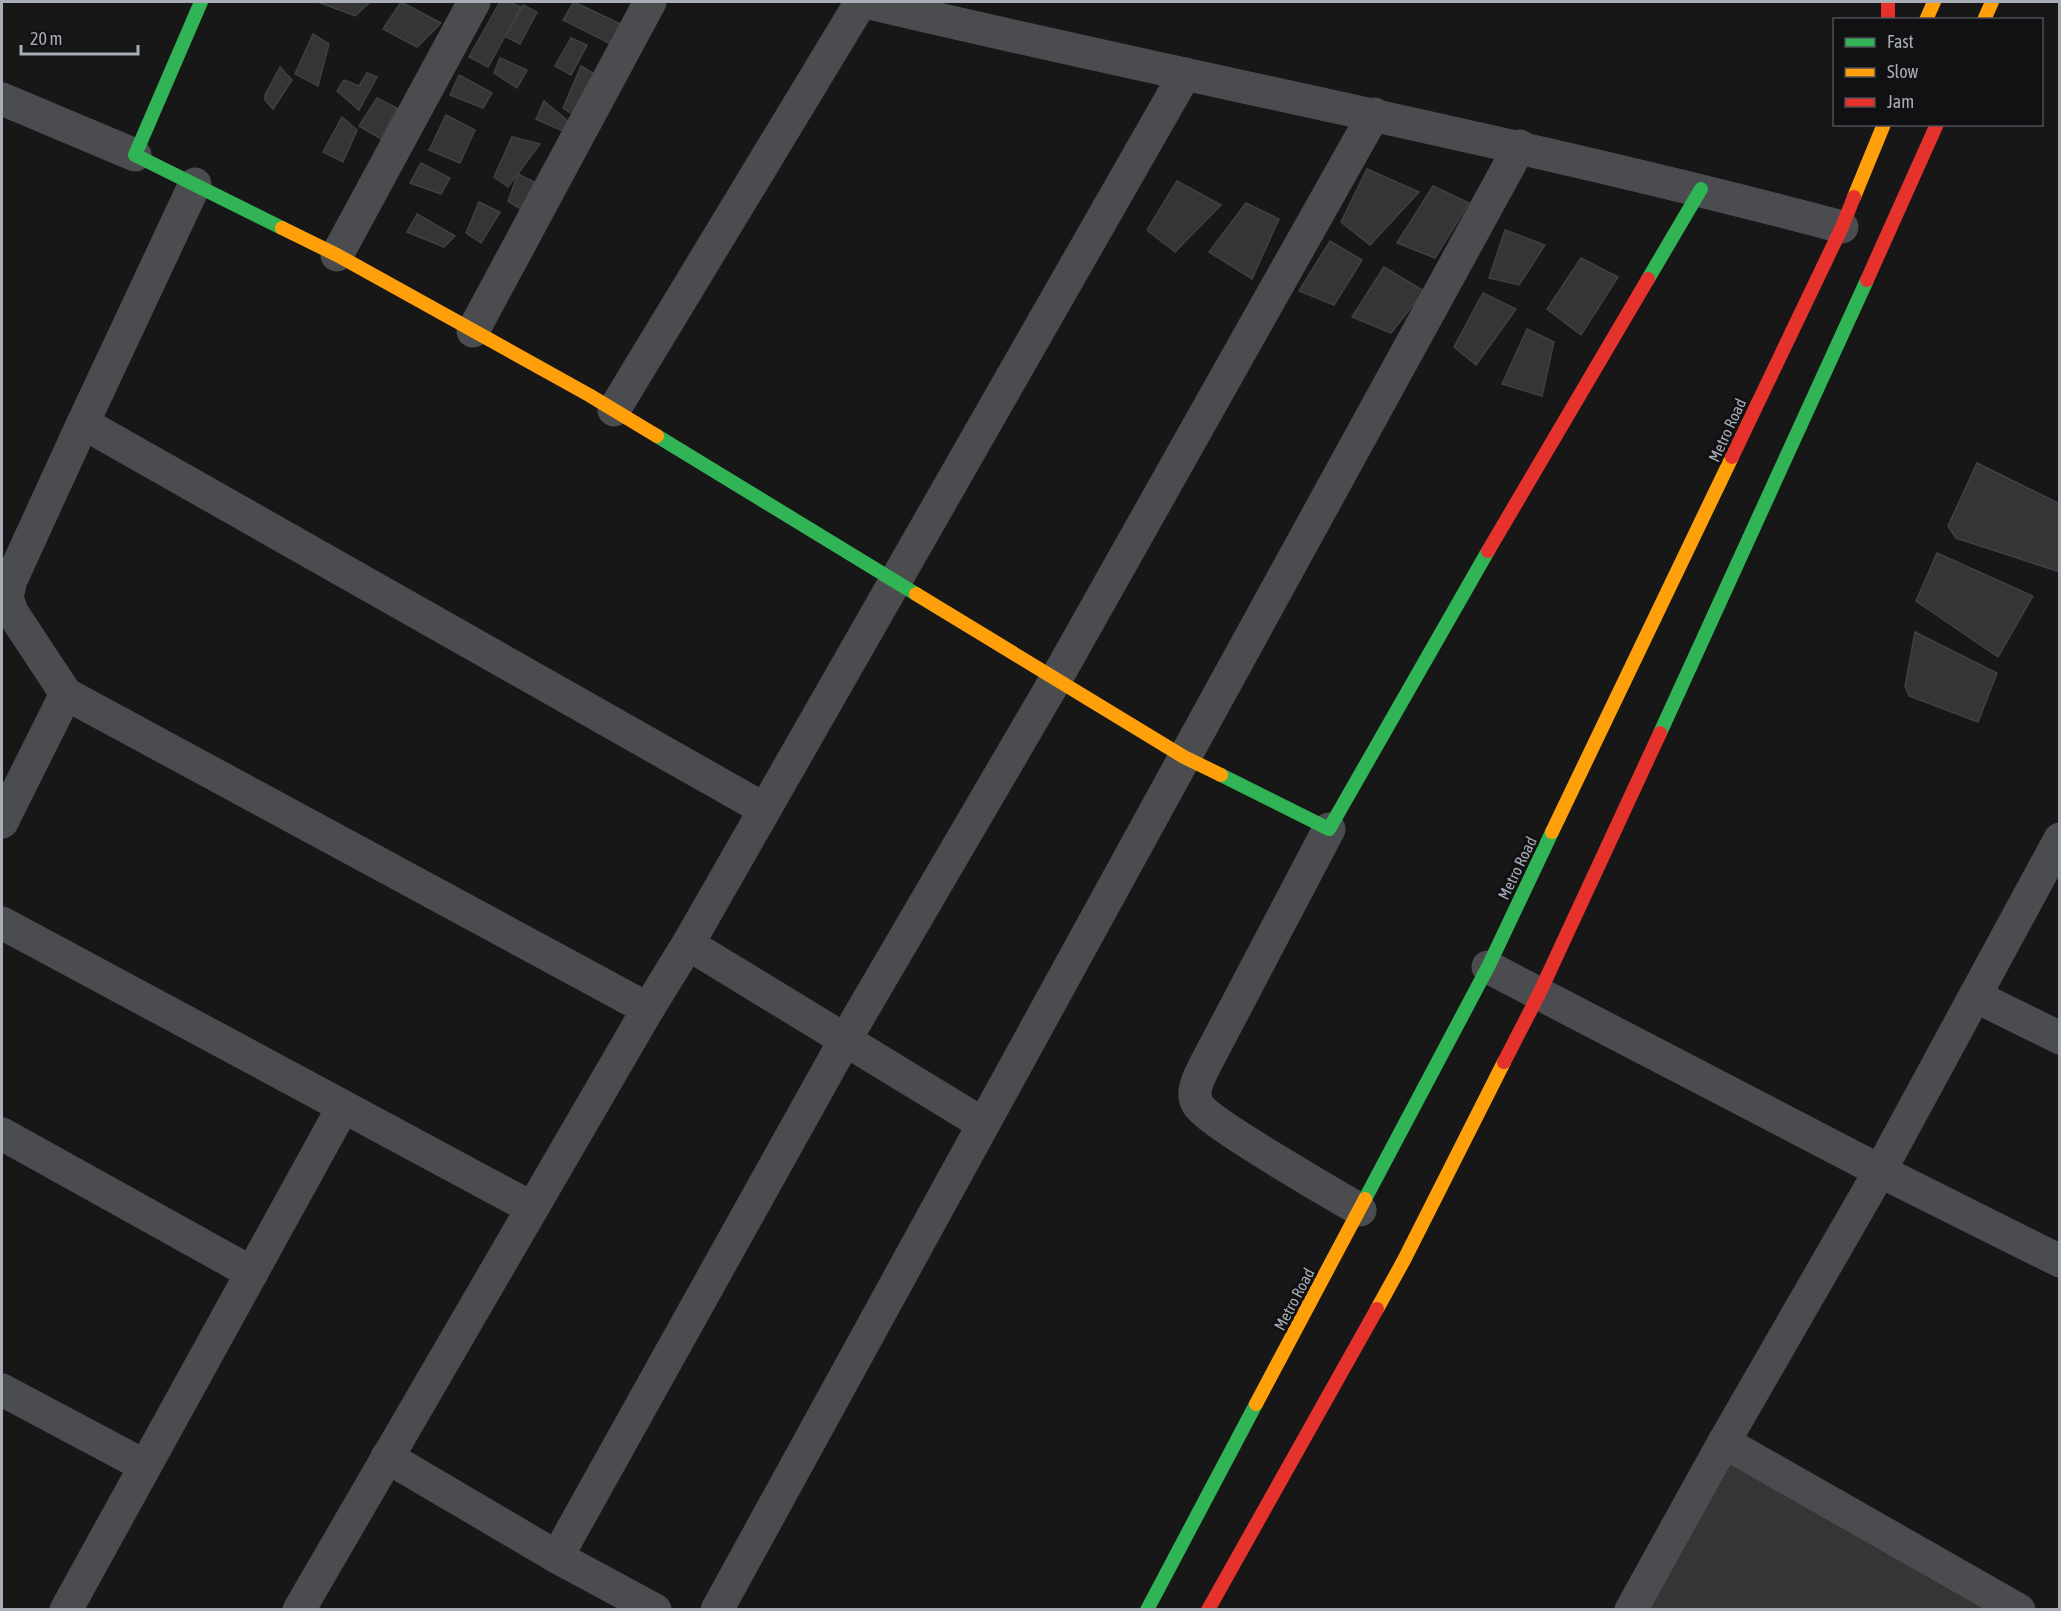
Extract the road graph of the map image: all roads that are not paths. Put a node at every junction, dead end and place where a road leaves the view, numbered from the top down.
1 (201, 2) edge
2 (474, 2) edge
3 (650, 2) edge
4 (863, 2) edge
5 (1888, 2) edge
6 (1934, 2) edge
7 (1992, 2) edge
8 (1888, 18) edge
9 (1927, 18) edge
10 (1985, 18) edge
11 (1185, 74) junction
12 (2, 99) edge
13 (1374, 114) junction
14 (1883, 126) edge
15 (1936, 126) edge
16 (1520, 146) junction
17 (135, 155) junction
18 (195, 184) junction
19 (1701, 189) junction
20 (1842, 226) junction
21 (336, 255) junction
22 (473, 331) junction
23 (614, 410) junction
24 (83, 423) junction
25 (896, 582) junction
26 (1056, 679) junction
27 (66, 694) junction
28 (1184, 757) junction
29 (764, 809) junction
30 (2, 822) edge
31 (1329, 829) junction
32 (2060, 839) edge
33 (2, 923) edge
34 (688, 944) junction
35 (1488, 967) junction
36 (1539, 994) junction
37 (1975, 996) junction
38 (648, 1008) junction
39 (2060, 1038) edge
40 (845, 1040) junction
41 (343, 1107) junction
42 (983, 1124) junction
43 (2, 1134) edge
44 (1880, 1172) junction
45 (532, 1208) junction
46 (1360, 1210) junction
47 (2060, 1262) edge
48 (252, 1273) junction
49 (2, 1390) edge
50 (1724, 1442) junction
51 (387, 1457) junction
52 (145, 1466) junction
53 (557, 1557) junction
54 (648, 1608) edge
55 (66, 1610) edge
56 (298, 1610) edge
57 (717, 1610) edge
58 (1147, 1610) edge
59 (1209, 1610) edge
60 (1631, 1610) edge
61 (2019, 1610) edge

1 - 17 street
2 - 21 street
3 - 22 street
4 - 11 street
4 - 23 street
5 - 8 street
6 - 9 street
7 - 10 street
11 - 13 street
11 - 25 street
12 - 17 street
13 - 16 street
13 - 26 street
14 - 20 street, Metro Road
15 - 36 street
16 - 19 street
16 - 28 street
17 - 18 street
18 - 21 street
18 - 24 street
19 - 20 street
19 - 31 street
20 - 35 street, Metro Road
21 - 22 street
22 - 23 street
23 - 25 street
24 - 27 street
24 - 29 street
25 - 26 street
25 - 29 street
26 - 28 street
26 - 40 street
27 - 30 street
27 - 38 street
28 - 31 street
28 - 42 street
29 - 34 street
31 - 46 street
32 - 37 street
33 - 41 street
34 - 38 street
34 - 40 street
35 - 36 street
35 - 46 street, Metro Road
36 - 44 street
36 - 59 street
37 - 39 street
37 - 44 street
38 - 45 street
40 - 42 street
40 - 53 street
41 - 45 street
41 - 48 street
42 - 57 street
43 - 48 street
44 - 47 street
44 - 50 street
45 - 51 street
46 - 58 street, Metro Road
48 - 52 street
49 - 52 street
50 - 60 street
50 - 61 street
51 - 53 street
51 - 56 street
52 - 55 street
53 - 54 street

